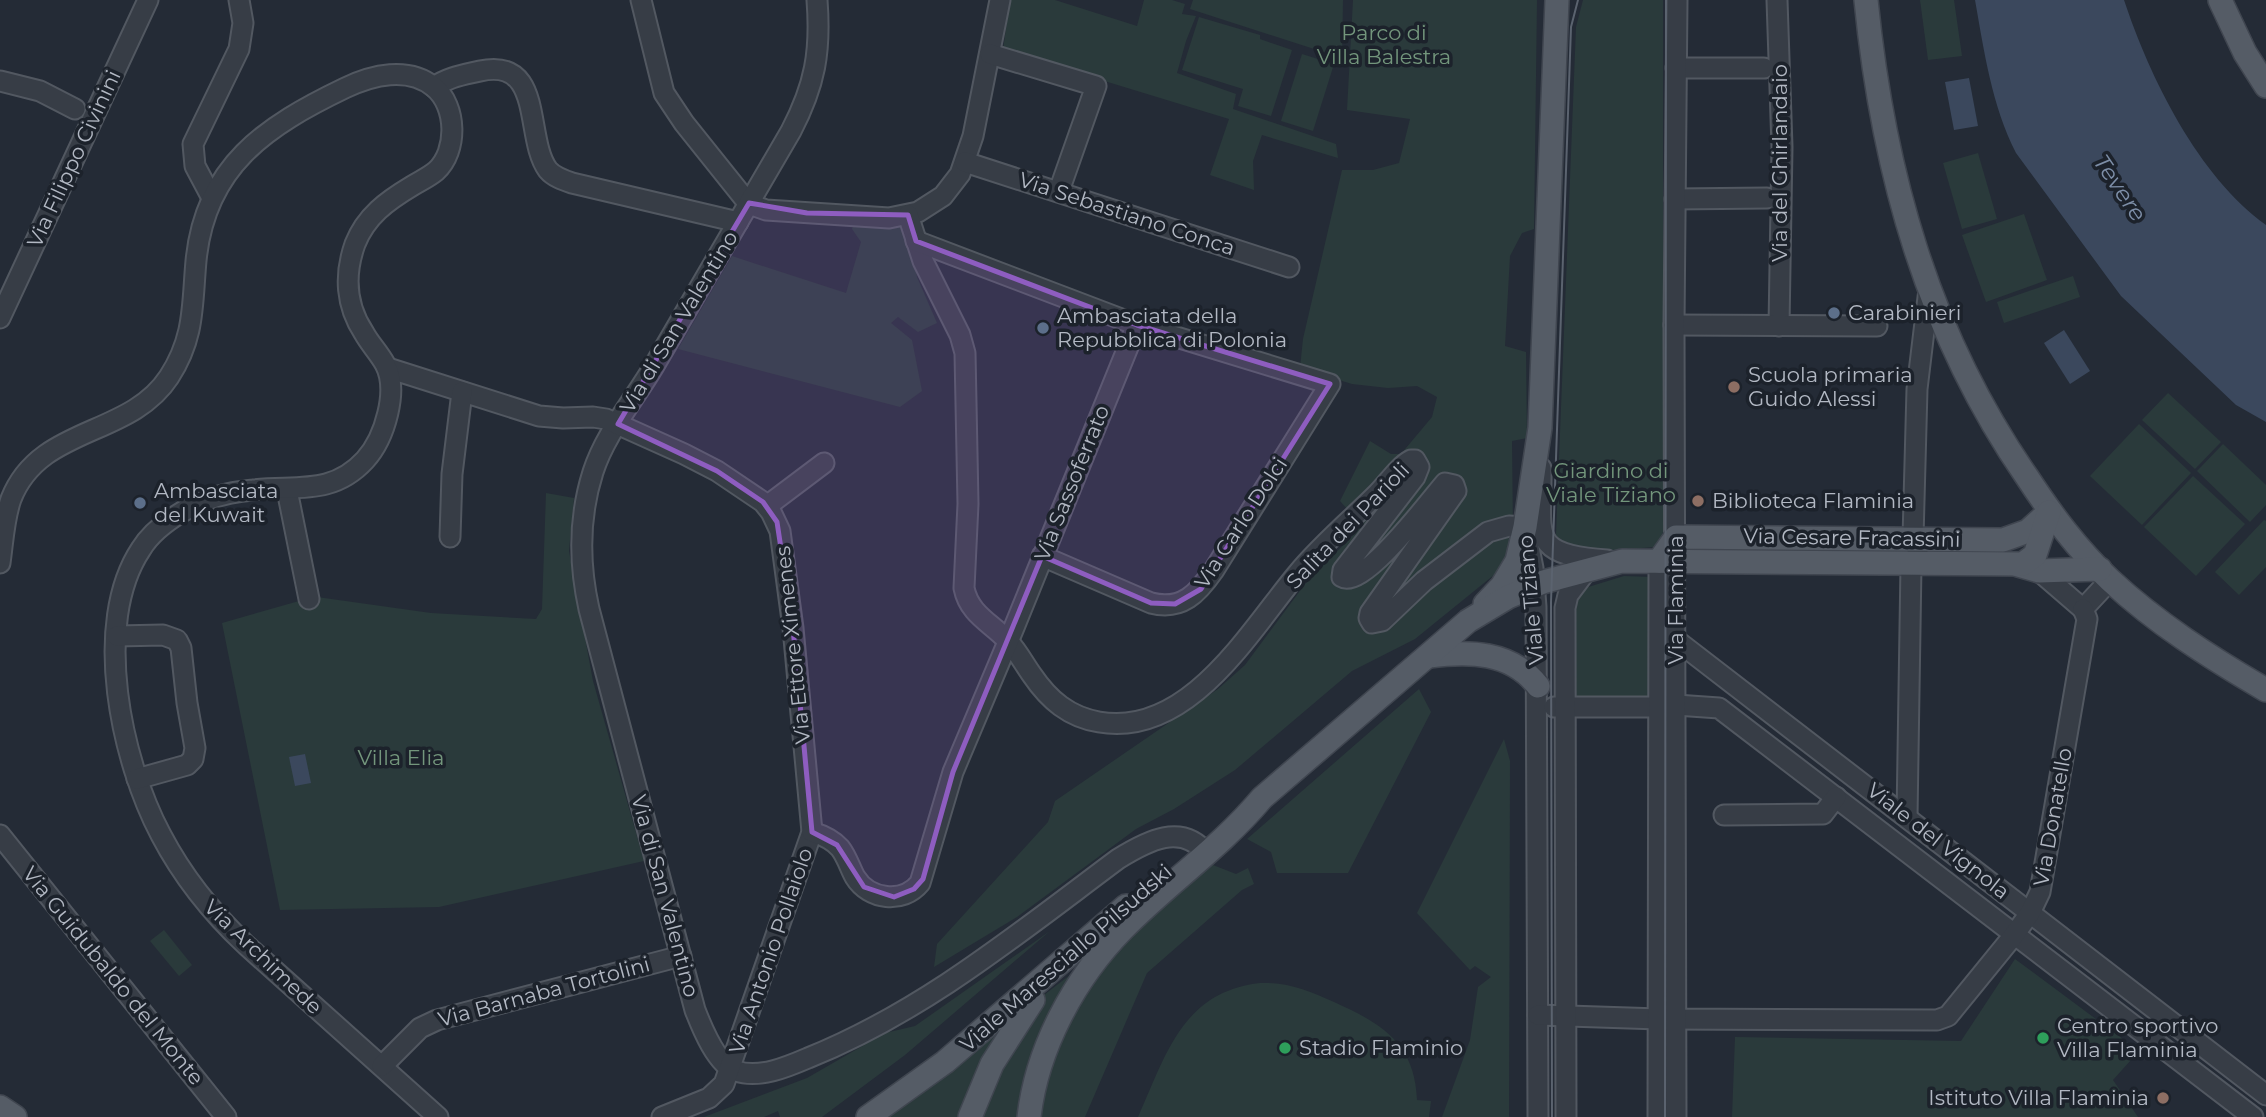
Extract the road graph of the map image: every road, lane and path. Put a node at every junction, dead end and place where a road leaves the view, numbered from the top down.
1 (148, 0) edge
2 (239, 0) edge
3 (641, 0) edge
4 (817, 0) edge
5 (1000, 0) edge
6 (1557, 0) edge
7 (1565, 0) edge
8 (1677, 0) edge
9 (1777, 0) edge
10 (1866, 0) edge
11 (2220, 0) edge
12 (1557, 34) junction
13 (990, 54) junction
14 (1676, 68) junction
15 (1764, 68) dead end
16 (0, 81) edge
17 (2266, 86) edge
18 (434, 87) junction
19 (75, 109) dead end
20 (965, 162) junction
21 (1059, 191) junction
22 (212, 198) junction
23 (1767, 198) dead end
24 (1675, 199) junction
25 (750, 201) junction
26 (908, 215) junction
27 (738, 222) junction
28 (916, 241) junction
29 (1289, 267) dead end
30 (1929, 289) junction
31 (0, 318) edge
32 (1137, 325) junction
33 (1674, 325) junction
34 (1779, 326) junction
35 (1877, 326) dead end
36 (388, 368) junction
37 (462, 391) junction
38 (618, 424) junction
39 (1540, 428) junction
40 (824, 463) dead end
41 (286, 490) junction
42 (767, 506) junction
43 (2049, 512) junction
44 (1525, 527) junction
45 (450, 537) dead end
46 (1676, 537) junction
47 (1913, 538) junction
48 (1042, 556) junction
49 (1622, 561) junction
50 (1667, 562) junction
51 (0, 564) edge
52 (1922, 565) junction
53 (2029, 568) junction
54 (1586, 571) junction
55 (2105, 575) junction
56 (1535, 586) junction
57 (309, 599) dead end
58 (2083, 609) junction
59 (1468, 621) junction
60 (117, 636) junction
61 (1676, 640) junction
62 (1008, 642) junction
63 (1429, 656) junction
64 (1736, 687) junction
65 (2266, 690) edge
66 (1538, 697) junction
67 (1667, 706) junction
68 (1565, 707) junction
69 (1719, 708) junction
70 (137, 779) junction
71 (1836, 797) junction
72 (1724, 815) dead end
73 (1908, 817) junction
74 (812, 832) junction
75 (0, 835) edge
76 (1203, 849) junction
77 (2030, 913) junction
78 (2014, 935) junction
79 (681, 956) junction
80 (1085, 957) junction
81 (1538, 1015) junction
82 (1566, 1016) junction
83 (1667, 1019) junction
84 (382, 1066) junction
85 (730, 1069) junction
86 (2266, 1095) edge
87 (0, 1107) edge
88 (15, 1117) edge
89 (226, 1117) edge
90 (438, 1117) edge
91 (662, 1117) edge
92 (868, 1117) edge
93 (970, 1117) edge
94 (1029, 1117) edge
95 (1538, 1117) edge
96 (1566, 1117) edge
97 (1658, 1117) edge
98 (1676, 1117) edge
99 (2253, 1117) edge

1 - 31 street, Via Filippo Civinini
2 - 22 street
3 - 25 street
4 - 25 street, Via di San Valentino
5 - 13 street
6 - 12 main road, Viale Tiziano
7 - 12 street
8 - 14 street, Via Flaminia
9 - 34 street, Via del Ghirlandaio
10 - 30 main road
11 - 17 main road
12 - 39 main road, Viale Tiziano
13 - 20 street
13 - 21 street
14 - 15 street
14 - 24 street, Via Flaminia
16 - 19 street
18 - 22 street
18 - 27 street
18 - 36 street
20 - 21 street, Via Sebastiano Conca
20 - 26 street
21 - 29 street, Via Sebastiano Conca
22 - 51 street
23 - 24 street
24 - 33 street, Via Flaminia
25 - 26 street
25 - 27 street, Via di San Valentino
26 - 28 street
27 - 38 street, Via di San Valentino
28 - 32 street
28 - 62 street
30 - 43 main road
30 - 47 street
32 - 48 street, Via Sassoferrato
32 - 48 street, Via Carlo Dolci
33 - 34 street
33 - 46 street, Via Flaminia
34 - 35 street
36 - 37 street
36 - 41 street, Via Archimede
37 - 38 street
37 - 45 street
38 - 42 street
38 - 79 street, Via di San Valentino
39 - 44 main road, Viale Tiziano
39 - 49 street
40 - 42 street
41 - 57 street
41 - 60 street, Via Archimede
42 - 74 street, Via Ettore Ximenes
43 - 47 main road, Via Cesare Fracassini
43 - 53 main road
43 - 55 main road
44 - 56 street, Viale Tiziano
44 - 59 main road
44 - 62 street, Salita dei Parioli
46 - 47 main road, Via Cesare Fracassini
46 - 50 main road
47 - 52 street
48 - 62 street, Via Sassoferrato
49 - 50 main road, Via Cesare Fracassini
49 - 54 main road, Via Cesare Fracassini
50 - 52 main road, Via Cesare Fracassini
50 - 61 street, Via Flaminia
50 - 67 street, Via Flaminia
52 - 53 main road, Via Cesare Fracassini
52 - 73 street
53 - 55 main road, Via Cesare Fracassini
53 - 58 street
54 - 56 main road, Via Cesare Fracassini
54 - 68 street, Viale Tiziano
55 - 58 street
55 - 65 main road
56 - 59 main road, Via Cesare Fracassini
56 - 66 street, Viale Tiziano
58 - 77 street, Via Donatello
59 - 63 main road, Viale Maresciallo Pilsudski
60 - 70 street, Via Archimede
60 - 70 street
61 - 64 street, Viale del Vignola
61 - 67 street, Via Flaminia
62 - 74 street, Via Sassoferrato
63 - 66 main road
63 - 76 main road, Viale Maresciallo Pilsudski
64 - 69 street
64 - 73 street, Viale del Vignola
66 - 68 street
66 - 81 street, Viale Tiziano
67 - 68 street
67 - 69 street
67 - 83 street, Via Flaminia
68 - 82 street, Viale Tiziano
69 - 71 street, Viale del Vignola
70 - 84 street, Via Archimede
71 - 72 street
71 - 78 street, Viale del Vignola
73 - 77 street, Viale del Vignola
74 - 85 street, Via Antonio Pollaiolo
75 - 89 street, Via Guidubaldo del Monte
76 - 80 main road, Viale Maresciallo Pilsudski
76 - 85 street
77 - 78 street, Via Donatello
77 - 86 street, Viale del Vignola
78 - 83 street, Via Donatello
78 - 99 street, Viale del Vignola
79 - 84 street, Via Barnaba Tortolini
79 - 85 street, Via di San Valentino
80 - 92 main road, Viale Maresciallo Pilsudski
80 - 93 main road
80 - 94 main road
81 - 82 street, Via Donatello
81 - 95 street, Viale Tiziano
82 - 83 street, Via Donatello
82 - 96 street, Viale Tiziano
83 - 97 street, Via Flaminia
83 - 98 street, Via Flaminia
84 - 90 street, Via Archimede
85 - 91 street
87 - 88 main road

